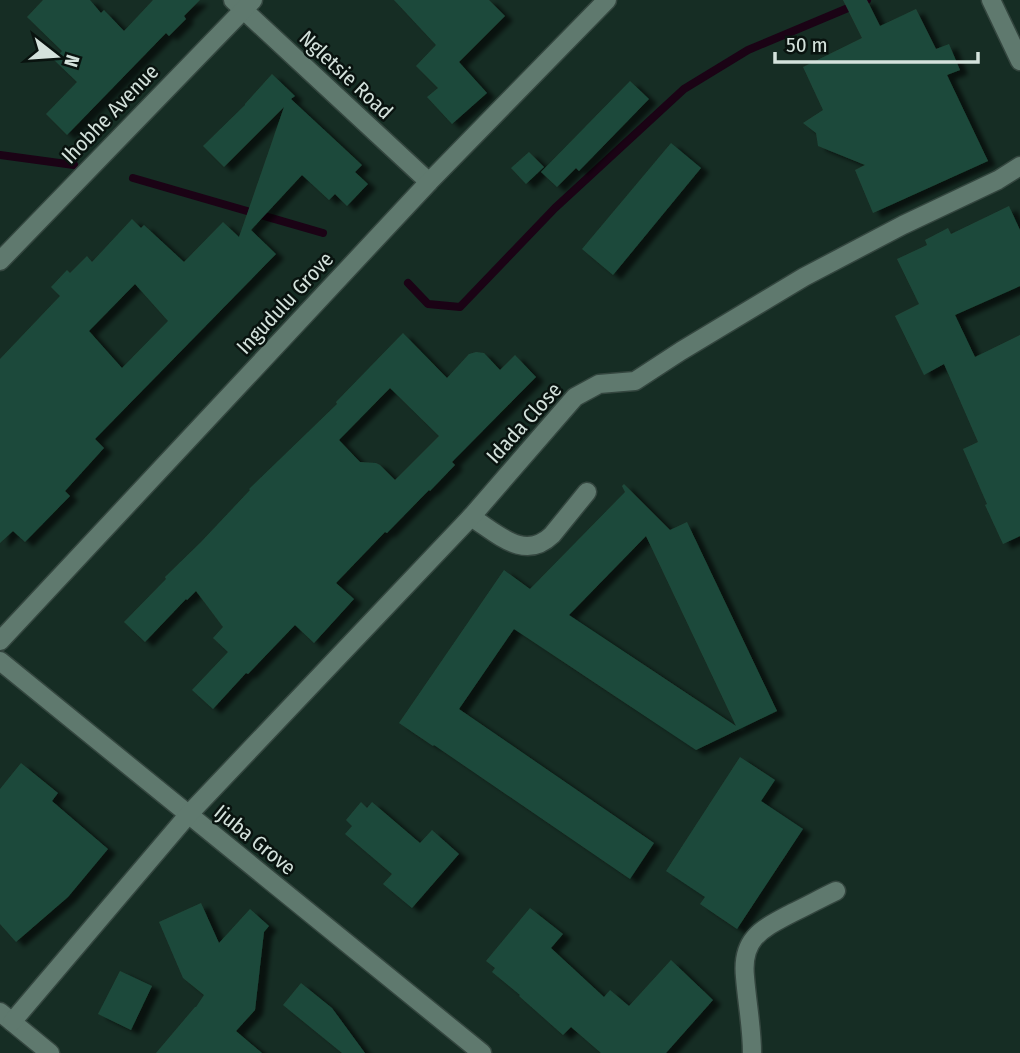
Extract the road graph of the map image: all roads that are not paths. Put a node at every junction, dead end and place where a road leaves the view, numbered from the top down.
1 (607, 0) edge
2 (991, 0) edge
3 (243, 3) edge
4 (1020, 61) edge
5 (1020, 166) edge
6 (429, 182) junction
7 (0, 261) edge
8 (587, 492) dead end
9 (471, 517) junction
10 (0, 641) edge
11 (0, 662) edge
12 (188, 814) junction
13 (836, 891) dead end
14 (6, 1017) edge
15 (50, 1053) edge
16 (482, 1053) edge
17 (752, 1053) edge

1 - 6 street, Ingudulu Grove
2 - 4 street
3 - 6 street, Ngletsie Road
3 - 7 street, Ihobhe Avenue
5 - 9 street, Idada Close
6 - 10 street, Ingudulu Grove
8 - 9 street
9 - 12 street, Idada Close
11 - 12 street, Ijuba Grove
12 - 14 street, Idada Close
12 - 16 street, Ijuba Grove
13 - 17 street
14 - 15 street

